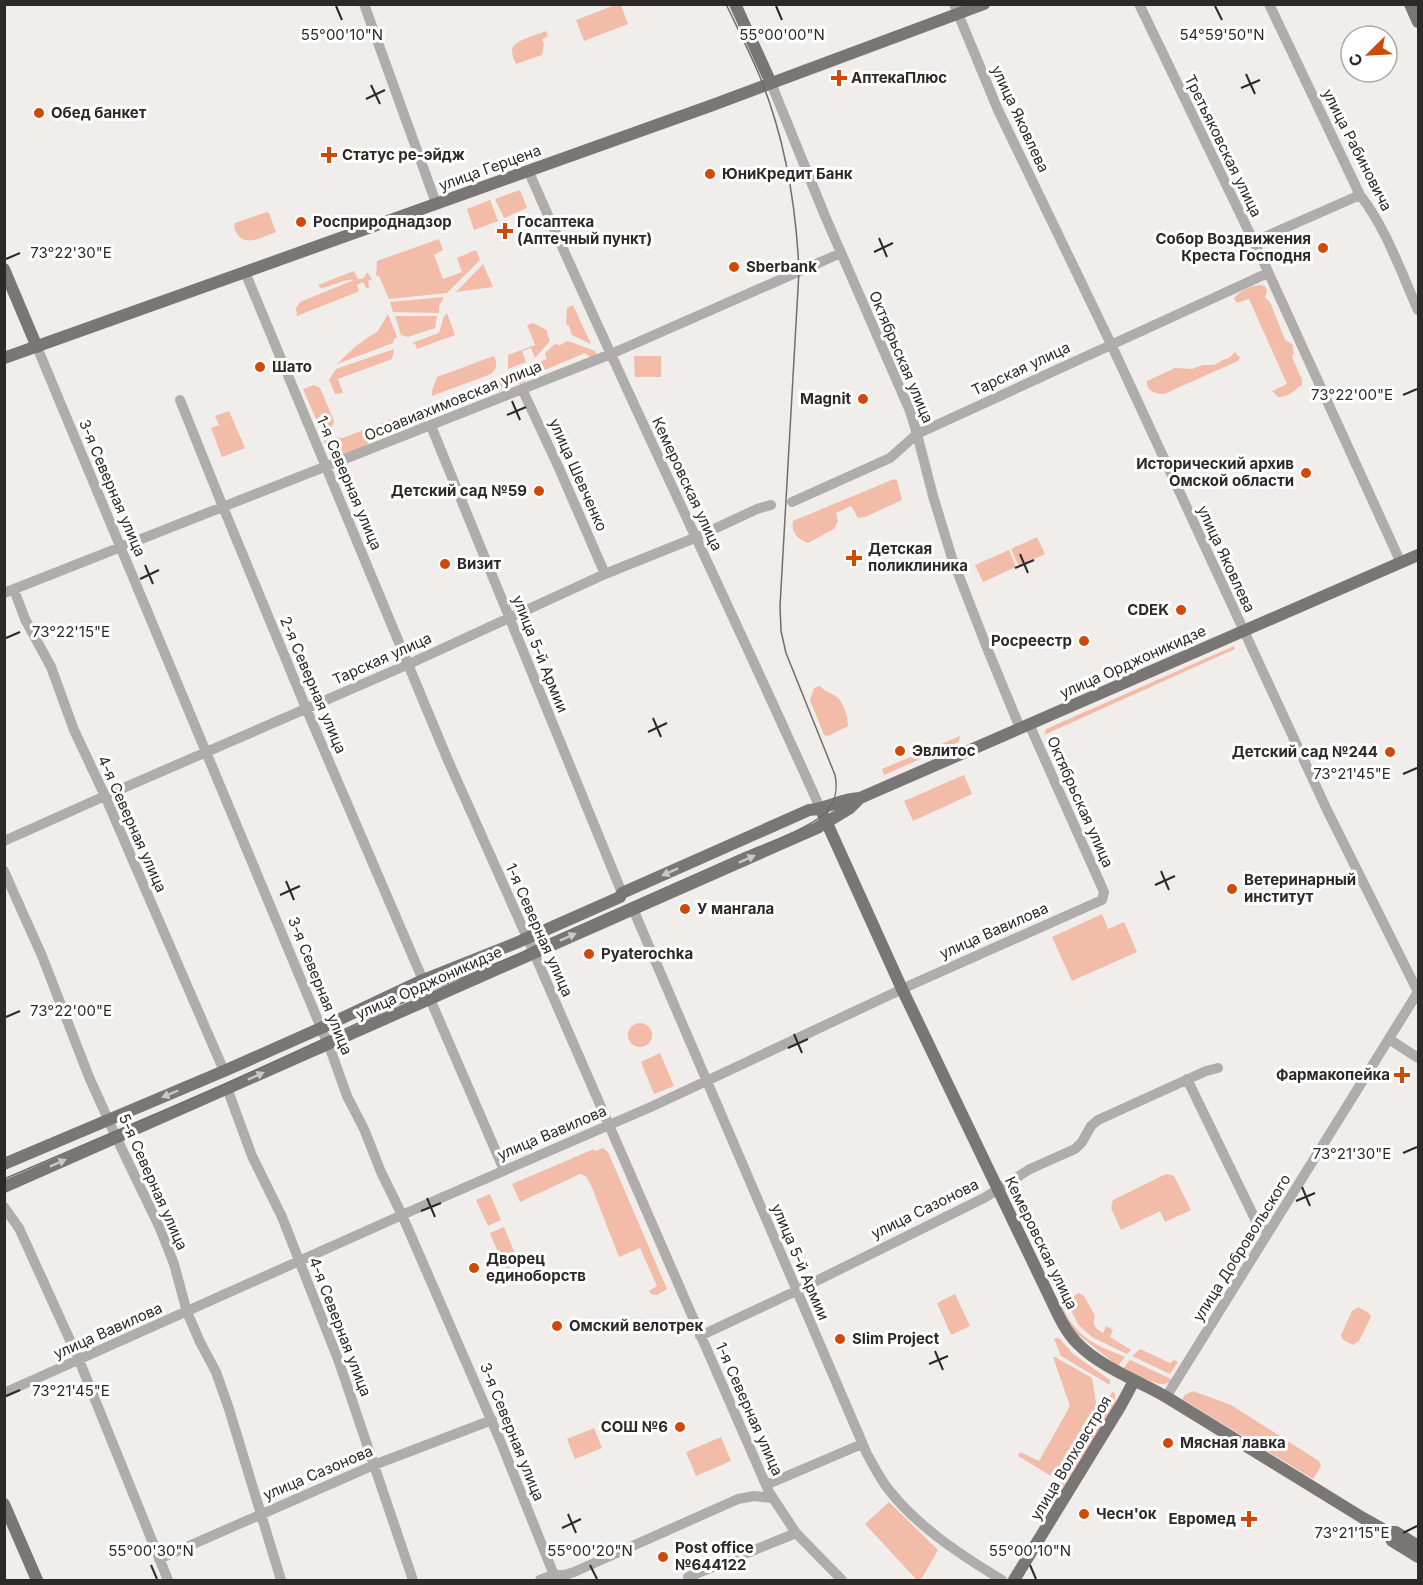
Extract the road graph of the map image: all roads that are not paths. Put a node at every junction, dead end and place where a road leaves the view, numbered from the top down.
1 (364, 4) edge
2 (735, 4) edge
3 (984, 4) edge
4 (1139, 4) edge
5 (1269, 4) edge
6 (1410, 4) edge
7 (956, 9) edge
8 (1419, 22) edge
9 (771, 82) junction
10 (528, 170) junction
11 (1360, 195) junction
12 (436, 203) junction
13 (1253, 242) junction
14 (841, 253) junction
15 (4, 269) edge
16 (245, 272) junction
17 (1268, 273) junction
18 (1419, 310) edge
19 (1111, 344) junction
20 (37, 347) junction
21 (611, 354) junction
22 (4, 358) edge
23 (522, 389) junction
24 (180, 400) dead end
25 (431, 426) junction
26 (917, 434) junction
27 (326, 467) junction
28 (792, 501) dead end
29 (771, 505) dead end
30 (223, 507) junction
31 (697, 537) junction
32 (120, 547) junction
33 (1419, 555) edge
34 (1401, 563) junction
35 (605, 574) junction
36 (9, 591) edge
37 (509, 618) junction
38 (1243, 631) junction
39 (409, 664) junction
40 (306, 708) junction
41 (1025, 726) junction
42 (206, 752) junction
43 (105, 796) junction
44 (860, 798) junction
45 (821, 810) junction
46 (826, 822) junction
47 (4, 841) edge
48 (4, 871) edge
49 (1104, 892) joint
50 (622, 893) junction
51 (633, 909) junction
52 (527, 938) junction
53 (533, 953) junction
54 (423, 980) junction
55 (903, 989) junction
56 (1418, 992) edge
57 (430, 999) junction
58 (321, 1028) junction
59 (1389, 1039) junction
60 (328, 1044) junction
61 (1419, 1058) edge
62 (1218, 1068) dead end
63 (224, 1071) junction
64 (1187, 1079) junction
65 (706, 1081) junction
66 (227, 1088) junction
67 (109, 1120) junction
68 (609, 1125) junction
69 (116, 1137) junction
70 (4, 1164) edge
71 (504, 1170) junction
72 (4, 1186) edge
73 (998, 1189) junction
74 (4, 1207) edge
75 (402, 1215) junction
76 (1268, 1233) junction
77 (299, 1261) junction
78 (796, 1291) junction
79 (188, 1312) junction
80 (700, 1336) junction
81 (79, 1360) junction
82 (1134, 1381) junction
83 (4, 1393) edge
84 (1166, 1397) junction
85 (492, 1420) junction
86 (862, 1444) junction
87 (374, 1465) junction
88 (766, 1485) junction
89 (772, 1498) junction
90 (4, 1504) edge
91 (262, 1513) junction
92 (1388, 1532) junction
93 (796, 1533) junction
94 (1419, 1546) edge
95 (1419, 1557) edge
96 (159, 1559) junction
97 (554, 1578) edge
98 (690, 1579) edge
99 (37, 1581) edge
100 (168, 1581) edge
101 (281, 1581) edge
102 (413, 1581) edge
103 (540, 1581) edge
104 (842, 1581) edge
105 (1002, 1581) edge
106 (1014, 1581) edge

1 - 12 street
2 - 9 main road, Октябрьская улица
3 - 7 main road, улица Герцена
4 - 13 street, Третьяковская улица
5 - 11 street, улица Рабиновича
6 - 8 main road
7 - 9 main road, улица Герцена
7 - 19 street, улица Яковлева
9 - 10 main road, улица Герцена
9 - 14 street, Октябрьская улица
10 - 12 main road, улица Герцена
10 - 21 street, Кемеровская улица
11 - 13 street
11 - 18 street, улица Рабиновича
12 - 16 main road, улица Герцена
13 - 17 street, Третьяковская улица
14 - 21 street, Осоавиахимовская улица
14 - 26 street, Октябрьская улица
15 - 20 main road, 3-я Северная улица
16 - 20 main road, улица Герцена
16 - 27 street, 1-я Северная улица
17 - 19 street, Тарская улица
17 - 34 street, Третьяковская улица
19 - 26 street, Тарская улица
19 - 38 street, улица Яковлева
20 - 22 main road, улица Герцена
20 - 32 street, 3-я Северная улица
21 - 23 street, Осоавиахимовская улица
21 - 31 street, Кемеровская улица
23 - 25 street, Осоавиахимовская улица
23 - 35 street, улица Шевченко
24 - 30 street, 2-я Северная улица
25 - 27 street, Осоавиахимовская улица
25 - 37 street, улица 5-й Армии
26 - 28 street, Тарская улица
26 - 41 street, Октябрьская улица
27 - 30 street, Осоавиахимовская улица
27 - 39 street, 1-я Северная улица
29 - 31 street, Тарская улица
30 - 32 street, Осоавиахимовская улица
30 - 40 street, 2-я Северная улица
31 - 35 street, Тарская улица
31 - 45 street, Кемеровская улица
32 - 36 street, Осоавиахимовская улица
32 - 42 street, 3-я Северная улица
33 - 34 main road, улица Орджоникидзе
34 - 38 main road, улица Орджоникидзе
35 - 37 street, Тарская улица
36 - 43 street, 4-я Северная улица
37 - 39 street, Тарская улица
37 - 50 street, улица 5-й Армии
38 - 41 main road, улица Орджоникидзе
38 - 56 street, улица Яковлева
39 - 40 street, Тарская улица
39 - 52 street, 1-я Северная улица
40 - 42 street, Тарская улица
40 - 54 street, 2-я Северная улица
41 - 44 main road, улица Орджоникидзе
41 - 49 street, Октябрьская улица
42 - 43 street, Тарская улица
42 - 58 street, 3-я Северная улица
43 - 47 street, Тарская улица
43 - 63 street, 4-я Северная улица
44 - 45 main road, улица Орджоникидзе
44 - 46 main road, улица Орджоникидзе
45 - 46 main road, Кемеровская улица
45 -> 50 main road, улица Орджоникидзе
51 -> 46 main road, улица Орджоникидзе
46 - 55 main road, Кемеровская улица
48 - 67 street, 5-я Северная улица
49 - 55 street, улица Вавилова
50 - 52 main road, улица Орджоникидзе
53 -> 51 main road, улица Орджоникидзе
51 - 65 street, улица 5-й Армии
52 - 53 street, 1-я Северная улица
52 - 54 main road, улица Орджоникидзе
53 - 57 main road, улица Орджоникидзе
53 - 68 street, 1-я Северная улица
54 - 58 main road, улица Орджоникидзе
55 - 65 street, улица Вавилова
55 - 73 main road, Кемеровская улица
56 - 59 street, улица Добровольского
57 - 60 main road, улица Орджоникидзе
57 - 71 street
58 - 60 street, 3-я Северная улица
58 - 63 main road, улица Орджоникидзе
59 - 61 street
59 - 76 street, улица Добровольского
66 -> 60 main road, улица Орджоникидзе
60 - 75 street, 3-я Северная улица
62 - 64 street, улица Сазонова
63 -> 67 main road, улица Орджоникидзе
64 - 73 street, улица Сазонова
64 - 76 street
65 - 68 street, улица Вавилова
65 - 78 street, улица 5-й Армии
66 - 69 main road, улица Орджоникидзе
66 - 77 street, 4-я Северная улица
67 - 69 street, 5-я Северная улица
67 - 70 main road, улица Орджоникидзе
68 - 71 street, улица Вавилова
68 - 80 street, 1-я Северная улица
72 -> 69 main road, улица Орджоникидзе
69 - 79 street, 5-я Северная улица
71 - 75 street, улица Вавилова
73 - 78 street, улица Сазонова
73 - 82 main road, Кемеровская улица
74 - 81 street
75 - 77 street, улица Вавилова
75 - 85 street, 3-я Северная улица
76 - 84 street, улица Добровольского
77 - 79 street, улица Вавилова
77 - 87 street, 4-я Северная улица
78 - 80 street, улица Сазонова
78 - 86 street, улица 5-й Армии
79 - 81 street, улица Вавилова
79 - 91 street, 5-я Северная улица
80 - 88 street, 1-я Северная улица
81 - 83 street, улица Вавилова
81 - 96 street
82 - 84 main road, Кемеровская улица
82 - 106 main road, улица Волховстроя
84 - 92 main road, Кемеровская улица
85 - 87 street, улица Сазонова
85 - 97 street, 3-я Северная улица
86 - 88 street
86 - 105 street, улица 5-й Армии
87 - 91 street, улица Сазонова
87 - 102 street, 4-я Северная улица
88 - 89 street, 1-я Северная улица
89 - 93 street, 1-я Северная улица
89 - 97 street
90 - 99 main road
91 - 96 street, улица Сазонова
91 - 101 street, 5-я Северная улица
92 - 94 main road, Кемеровская улица
92 - 95 main road, Кемеровская улица
93 - 98 street
93 - 104 street, 1-я Северная улица
96 - 100 street
97 - 103 street

